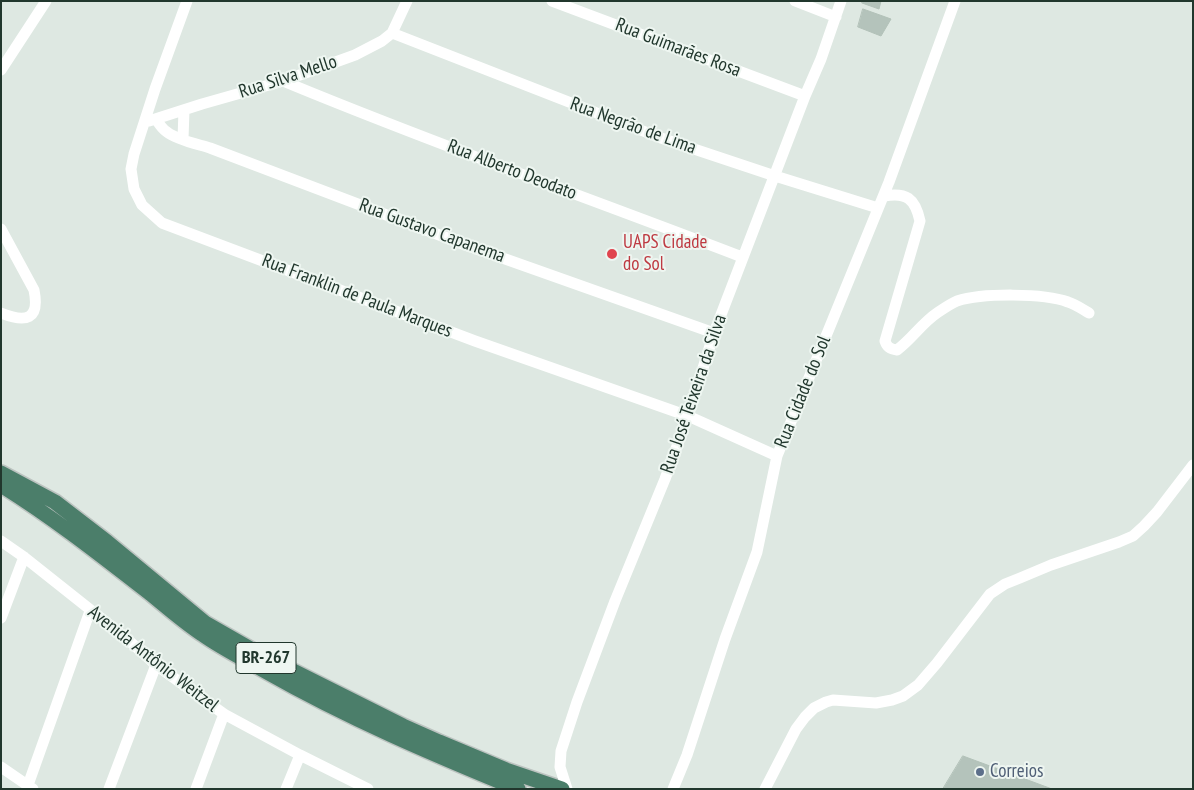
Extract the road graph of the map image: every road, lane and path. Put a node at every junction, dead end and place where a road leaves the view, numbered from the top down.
1 (46, 1) edge
2 (187, 1) edge
3 (407, 1) edge
4 (552, 1) edge
5 (795, 1) edge
6 (841, 1) edge
7 (955, 1) edge
8 (836, 17) junction
9 (392, 33) junction
10 (1, 70) edge
11 (283, 81) junction
12 (805, 96) junction
13 (184, 110) junction
14 (151, 121) junction
15 (183, 139) junction
16 (775, 176) junction
17 (884, 196) junction
18 (878, 208) junction
19 (1, 229) edge
20 (742, 257) junction
21 (1088, 313) dead end
22 (1, 314) edge
23 (714, 333) junction
24 (688, 416) junction
25 (777, 456) junction
26 (1193, 464) edge
27 (1, 473) edge
28 (1, 485) edge
29 (1, 541) edge
30 (24, 557) junction
31 (90, 611) junction
32 (1, 618) edge
33 (156, 666) junction
34 (224, 714) junction
35 (300, 755) junction
36 (1, 768) edge
37 (31, 787) edge
38 (109, 789) edge
39 (196, 789) edge
40 (286, 789) edge
41 (368, 789) edge
42 (518, 789) edge
43 (562, 789) edge
44 (567, 789) edge
45 (673, 789) edge
46 (765, 789) edge

1 - 10 street
2 - 14 street, Rua Franklin de Paula Marques
3 - 9 street
4 - 12 street, Rua Guimarães Rosa
5 - 8 street
6 - 8 street, Rua José Teixeira da Silva
7 - 17 street, Rua Cidade do Sol
8 - 12 street, Rua José Teixeira da Silva
9 - 11 street, Rua Silva Mello
9 - 16 street, Rua Negrão de Lima
11 - 13 street, Rua Silva Mello
11 - 20 street, Rua Alberto Deodato
12 - 16 street, Rua José Teixeira da Silva
13 - 14 street, Rua Silva Mello
13 - 15 street
14 - 15 street, Rua Gustavo Capanema
14 - 24 street, Rua Franklin de Paula Marques
15 - 23 street, Rua Gustavo Capanema
16 - 18 street, Rua Negrão de Lima
16 - 20 street, Rua José Teixeira da Silva
17 - 18 street, Rua Cidade do Sol
17 - 21 street
18 - 25 street, Rua Cidade do Sol
19 - 22 street
20 - 23 street, Rua José Teixeira da Silva
23 - 24 street, Rua José Teixeira da Silva
24 - 25 street, Rua Franklin de Paula Marques
24 - 44 street, Rua José Teixeira da Silva
25 - 45 street, Rua Cidade do Sol
26 - 46 street
27 - 43 highway, BR-267
28 - 42 highway, BR-267
29 - 30 street, Avenida Antônio Weitzel
30 - 31 street, Avenida Antônio Weitzel
30 - 32 street
31 - 33 street, Avenida Antônio Weitzel
31 - 37 street
33 - 34 street, Avenida Antônio Weitzel
33 - 38 street
34 - 35 street, Avenida Antônio Weitzel
34 - 39 street
35 - 40 street
35 - 41 street, Avenida Antônio Weitzel
36 - 37 street

